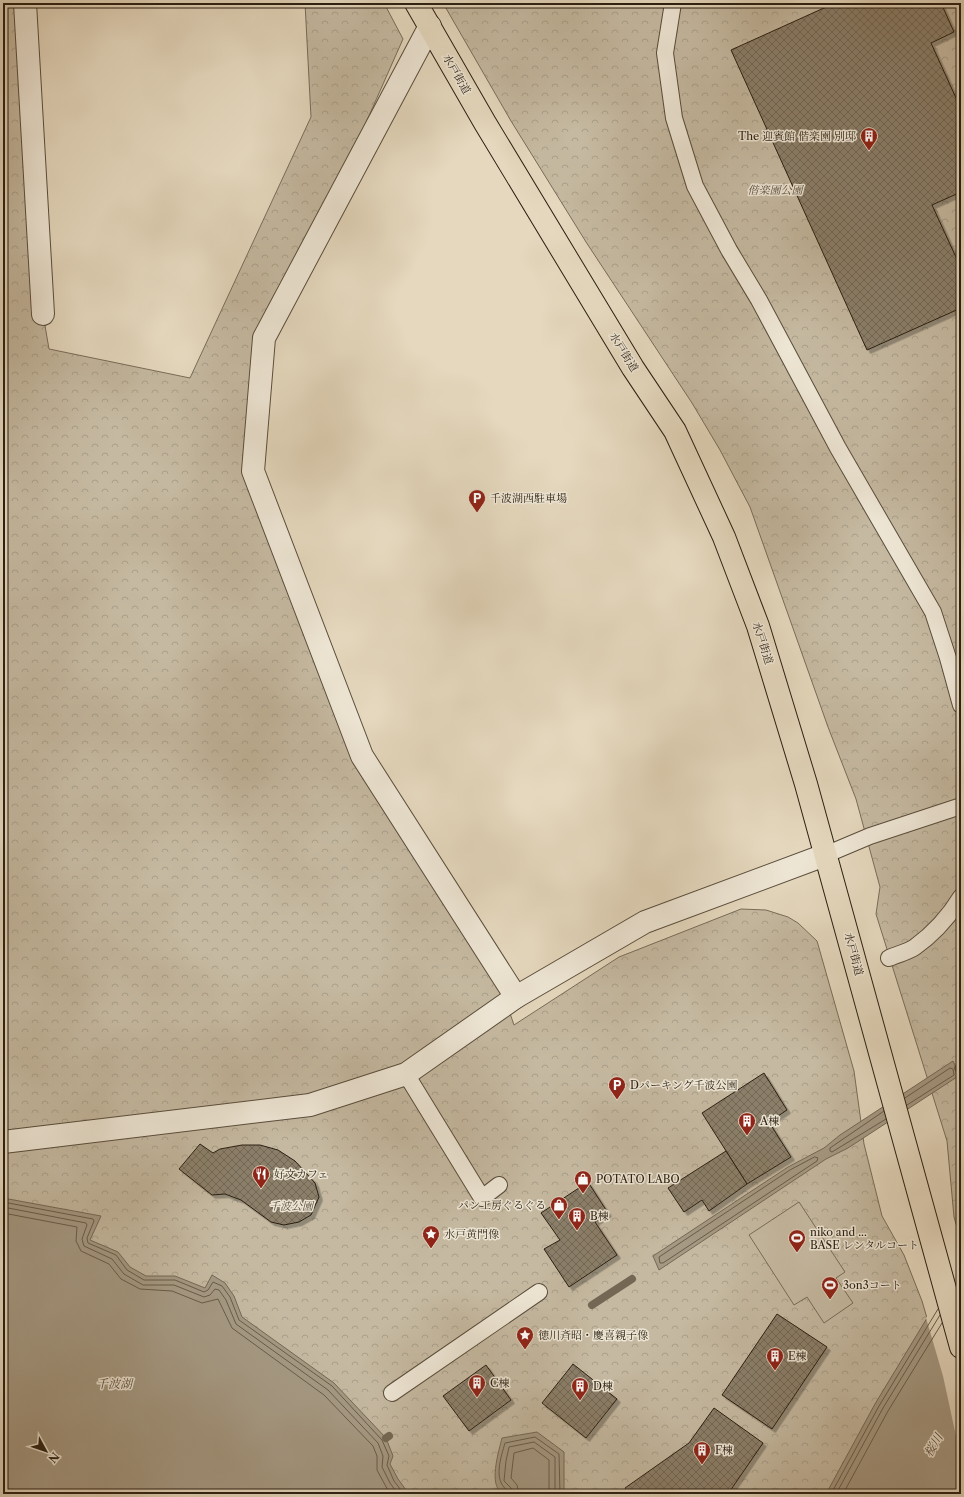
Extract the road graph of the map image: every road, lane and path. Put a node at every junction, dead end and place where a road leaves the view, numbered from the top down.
1 (25, 3) edge
2 (416, 3) edge
3 (673, 3) edge
4 (430, 26) junction
5 (43, 314) dead end
6 (961, 705) edge
7 (961, 806) edge
8 (825, 855) junction
9 (961, 897) edge
10 (890, 958) dead end
11 (516, 997) junction
12 (406, 1074) junction
13 (3, 1142) edge
14 (499, 1185) dead end
15 (539, 1292) dead end
16 (961, 1347) edge
17 (392, 1393) dead end

1 - 5 street
2 - 4 main road, 水戸街道
3 - 6 lane
4 - 8 main road, 水戸街道
4 - 11 street
7 - 8 lane
8 - 11 street
8 - 16 main road, 水戸街道
9 - 10 lane
11 - 12 street
12 - 13 street
12 - 14 lane
15 - 17 lane

